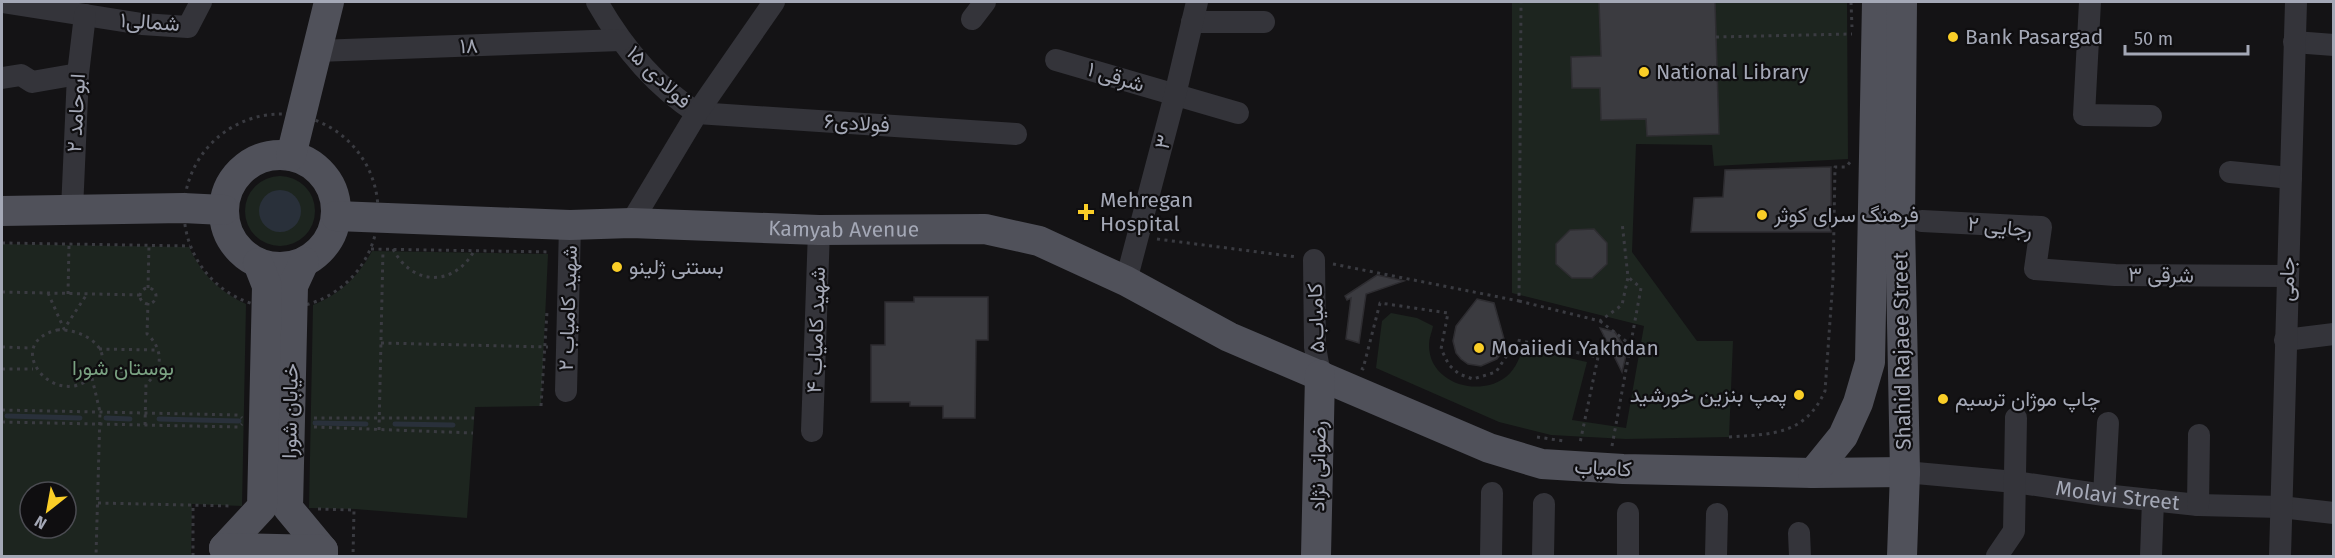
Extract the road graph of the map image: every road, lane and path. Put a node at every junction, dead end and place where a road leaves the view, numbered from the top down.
1 (2, 2) edge
2 (201, 2) edge
3 (329, 2) edge
4 (597, 2) edge
5 (774, 2) edge
6 (1521, 2) edge
7 (1851, 2) edge
8 (1877, 2) edge
9 (1902, 2) edge
10 (2090, 2) edge
11 (2296, 2) edge
12 (1194, 12) edge
13 (85, 15) junction
14 (1264, 22) dead end
15 (1852, 34) junction
16 (1716, 37) dead end
17 (621, 40) junction
18 (2295, 42) junction
19 (1854, 44) dead end
20 (2334, 45) edge
21 (317, 51) junction
22 (1056, 60) dead end
23 (78, 74) junction
24 (2, 78) edge
25 (1175, 95) junction
26 (697, 113) junction
27 (1238, 113) dead end
28 (301, 116) junction
29 (2151, 116) dead end
30 (1016, 134) dead end
31 (291, 156) junction
32 (1853, 160) dead end
33 (2230, 172) dead end
34 (2290, 178) junction
35 (183, 208) junction
36 (72, 210) junction
37 (224, 210) junction
38 (2, 211) edge
39 (336, 216) junction
40 (378, 219) junction
41 (1922, 221) dead end
42 (1622, 222) dead end
43 (631, 224) junction
44 (819, 230) junction
45 (1138, 237) junction
46 (560, 238) junction
47 (2, 243) edge
48 (69, 244) junction
49 (149, 245) junction
50 (190, 246) junction
51 (371, 249) junction
52 (393, 249) junction
53 (382, 250) junction
54 (474, 251) junction
55 (1314, 260) junction
56 (304, 262) junction
57 (258, 263) junction
58 (2035, 269) joint
59 (2288, 276) junction
60 (1628, 277) junction
61 (1126, 281) junction
62 (148, 288) junction
63 (2, 292) edge
64 (48, 293) junction
65 (68, 294) junction
66 (87, 294) junction
67 (140, 295) junction
68 (1519, 301) junction
69 (147, 303) junction
70 (279, 308) junction
71 (547, 311) dead end
72 (1600, 321) junction
73 (64, 329) junction
74 (2334, 334) edge
75 (2285, 340) junction
76 (381, 343) junction
77 (1630, 345) junction
78 (2, 347) edge
79 (556, 347) junction
80 (30, 348) junction
81 (99, 349) junction
82 (158, 350) junction
83 (1353, 365) dead end
84 (2, 369) edge
85 (33, 369) junction
86 (98, 371) junction
87 (156, 372) junction
88 (1320, 375) junction
89 (92, 378) junction
90 (566, 391) dead end
91 (541, 406) dead end
92 (245, 409) dead end
93 (2, 410) edge
94 (310, 411) dead end
95 (100, 412) junction
96 (145, 413) junction
97 (379, 418) junction
98 (474, 418) dead end
99 (2016, 418) dead end
100 (245, 421) junction
101 (2, 422) edge
102 (309, 423) junction
103 (2108, 423) dead end
104 (99, 424) junction
105 (145, 425) junction
106 (379, 430) junction
107 (812, 431) dead end
108 (245, 432) dead end
109 (309, 433) dead end
110 (473, 433) dead end
111 (2199, 435) dead end
112 (1532, 436) dead end
113 (1730, 437) dead end
114 (1567, 441) dead end
115 (1590, 443) dead end
116 (1623, 469) junction
117 (1905, 472) junction
118 (1813, 473) junction
119 (2014, 482) junction
120 (1492, 493) dead end
121 (2104, 495) junction
122 (2153, 501) junction
123 (98, 503) junction
124 (1544, 504) dead end
125 (193, 505) junction
126 (2198, 505) junction
127 (243, 507) dead end
128 (2281, 507) junction
129 (307, 509) dead end
130 (1628, 513) dead end
131 (2334, 513) edge
132 (1717, 514) dead end
133 (1799, 533) dead end
134 (224, 552) edge
135 (323, 553) edge
136 (96, 556) edge
137 (193, 556) edge
138 (353, 556) edge
139 (1316, 556) edge
140 (1491, 556) edge
141 (1543, 556) edge
142 (1628, 556) edge
143 (1716, 556) edge
144 (1800, 556) edge
145 (1902, 556) edge
146 (1997, 556) edge
147 (2151, 556) edge
148 (2280, 556) edge

1 - 13 street
2 - 13 street, شمالی۱
3 - 21 main road
4 - 17 street, فولادی ۱۵
5 - 26 street
6 - 68 path
7 - 15 path
8 - 118 main road, Shahid Rajaee Street
9 - 117 main road, Shahid Rajaee Street
10 - 29 street
11 - 18 street, جامی
12 - 14 street
12 - 25 street, ۳
13 - 23 street, ابوحامد ۲
15 - 16 path
15 - 19 path
17 - 21 street, ۱۸
17 - 26 street, فولادی ۱۵
18 - 20 street
18 - 34 street, جامی
21 - 28 main road
22 - 25 street, ۱ شرقی
23 - 24 street
23 - 36 street, ابوحامد ۲
25 - 27 street, ۱ شرقی
25 - 45 street, ۳
26 - 30 street, فولادی۶
26 - 43 street
28 - 31 main road
28 - 35 path
28 - 40 path
31 - 37 main road
31 - 39 main road
32 - 113 path
33 - 34 street
34 - 59 street, جامی
35 - 36 main road
35 - 37 main road
35 - 50 path
36 - 38 main road
37 - 57 main road
39 - 40 main road, Kamyab Avenue
39 - 56 main road
40 - 46 main road, Kamyab Avenue
40 - 51 path
41 - 58 street, رجایی ۲
42 - 60 path
43 - 44 main road, Kamyab Avenue
43 - 46 main road, Kamyab Avenue
44 - 61 main road, Kamyab Avenue
44 - 107 street, شهید کامیاب ۴
45 - 55 path
45 - 61 street, ۳
46 - 54 path
46 - 79 street, شهید کامیاب ۲
47 - 48 path
48 - 49 path
48 - 65 path
49 - 50 path
49 - 62 path
50 - 70 path
51 - 53 path
51 - 70 path
52 - 53 path
52 - 54 path
52 - 54 path
53 - 76 path
55 - 68 path
55 - 88 street, کامیاب۵
56 - 57 main road
56 - 70 main road, خیابان شورا
57 - 70 main road, خیابان شورا
58 - 59 street, شرقی ۳
59 - 75 street, جامی
60 - 72 path
60 - 77 path
61 - 88 main road, Kamyab Avenue
62 - 67 path
62 - 69 path
63 - 64 path
64 - 65 path
64 - 73 path
65 - 66 path
66 - 67 path
66 - 73 path
67 - 69 path
68 - 72 path
69 - 82 path
70 - 134 main road, خیابان شورا
70 - 135 main road, خیابان شورا
71 - 79 path
72 - 77 path
73 - 80 path
73 - 81 path
74 - 75 street
75 - 128 street, جامی
76 - 79 path
76 - 97 path
77 - 116 path
78 - 80 path
79 - 90 street, شهید کامیاب ۲
79 - 91 path
80 - 85 path
81 - 82 path
81 - 86 path
82 - 87 path
83 - 115 path
84 - 85 path
85 - 89 path
86 - 87 path
86 - 89 path
87 - 96 path
88 - 116 main road, کامیاب
88 - 139 main road, رضوانی نژاد
89 - 95 path
92 - 100 path
93 - 95 path
94 - 102 path
95 - 96 path
95 - 104 path
96 - 100 path
96 - 105 path
97 - 98 path
97 - 102 path
97 - 106 path
99 - 119 street
100 - 105 path
100 - 108 path
101 - 104 path
102 - 106 path
102 - 109 path
103 - 121 street
104 - 105 path
104 - 123 path
106 - 110 path
111 - 126 street
112 - 114 path
116 - 118 main road, کامیاب
117 - 118 main road, کامیاب
117 - 119 street, Molavi Street
117 - 145 main road, Shahid Rajaee Street
119 - 121 street, Molavi Street
119 - 146 street
120 - 140 street
121 - 122 street, Molavi Street
122 - 126 street, Molavi Street
122 - 147 street
123 - 125 path
123 - 136 path
124 - 141 street
125 - 127 path
125 - 137 path
126 - 128 street, Molavi Street
128 - 131 street, Molavi Street
128 - 148 street, جامی
129 - 138 path
130 - 142 street
132 - 143 street
133 - 144 street
134 - 135 main road

